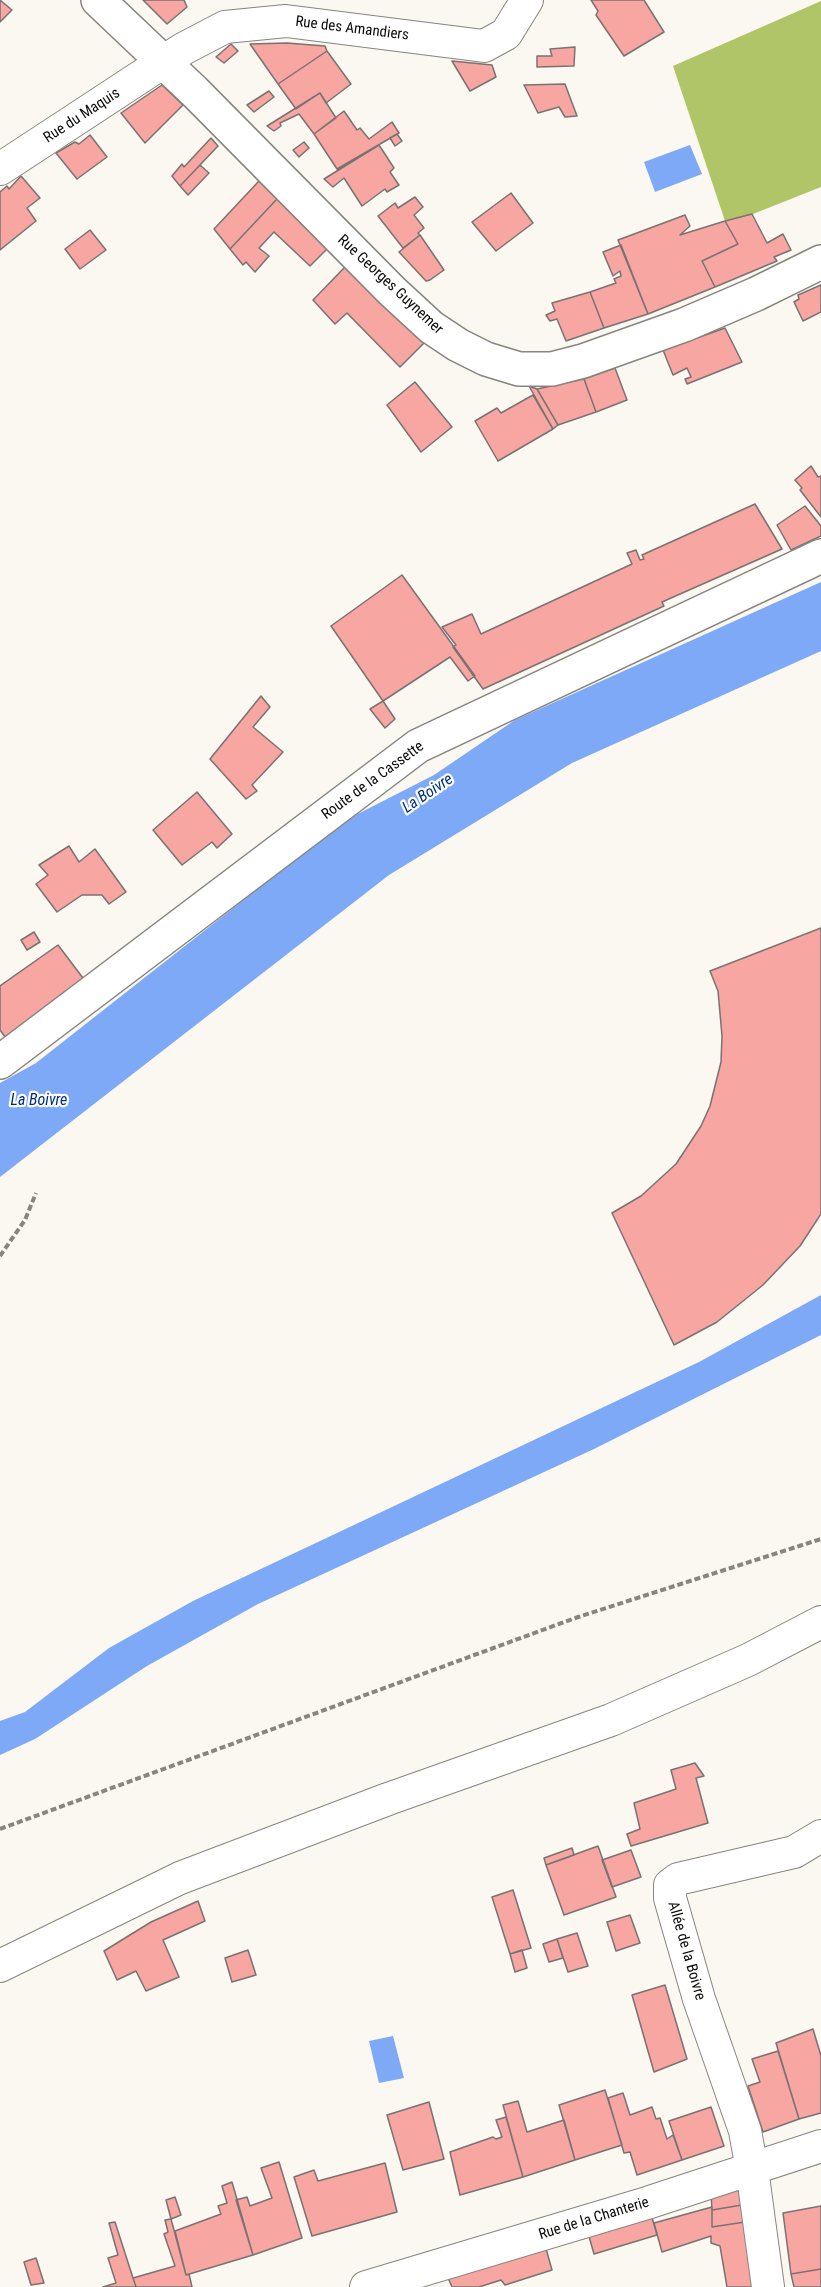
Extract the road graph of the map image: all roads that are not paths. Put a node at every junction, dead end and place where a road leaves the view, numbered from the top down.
1 (98, 0) edge
2 (527, 0) edge
3 (328, 13) edge
4 (164, 62) junction
5 (0, 169) edge
6 (821, 262) edge
7 (821, 556) edge
8 (0, 1062) edge
9 (821, 1622) edge
10 (821, 1836) edge
11 (0, 1966) edge
12 (821, 2146) edge
13 (753, 2169) junction
14 (366, 2287) edge
15 (768, 2287) edge

1 - 4 street, Rue Georges Guynemer
2 - 3 street, Rue des Amandiers
3 - 4 street, Rue des Amandiers
4 - 5 street, Rue du Maquis
4 - 6 street, Rue Georges Guynemer
7 - 8 street, Route de la Cassette
9 - 11 street
10 - 13 street, Allée de la Boivre
12 - 13 street, Rue de la Chanterie
13 - 14 street, Rue de la Chanterie
13 - 15 street

